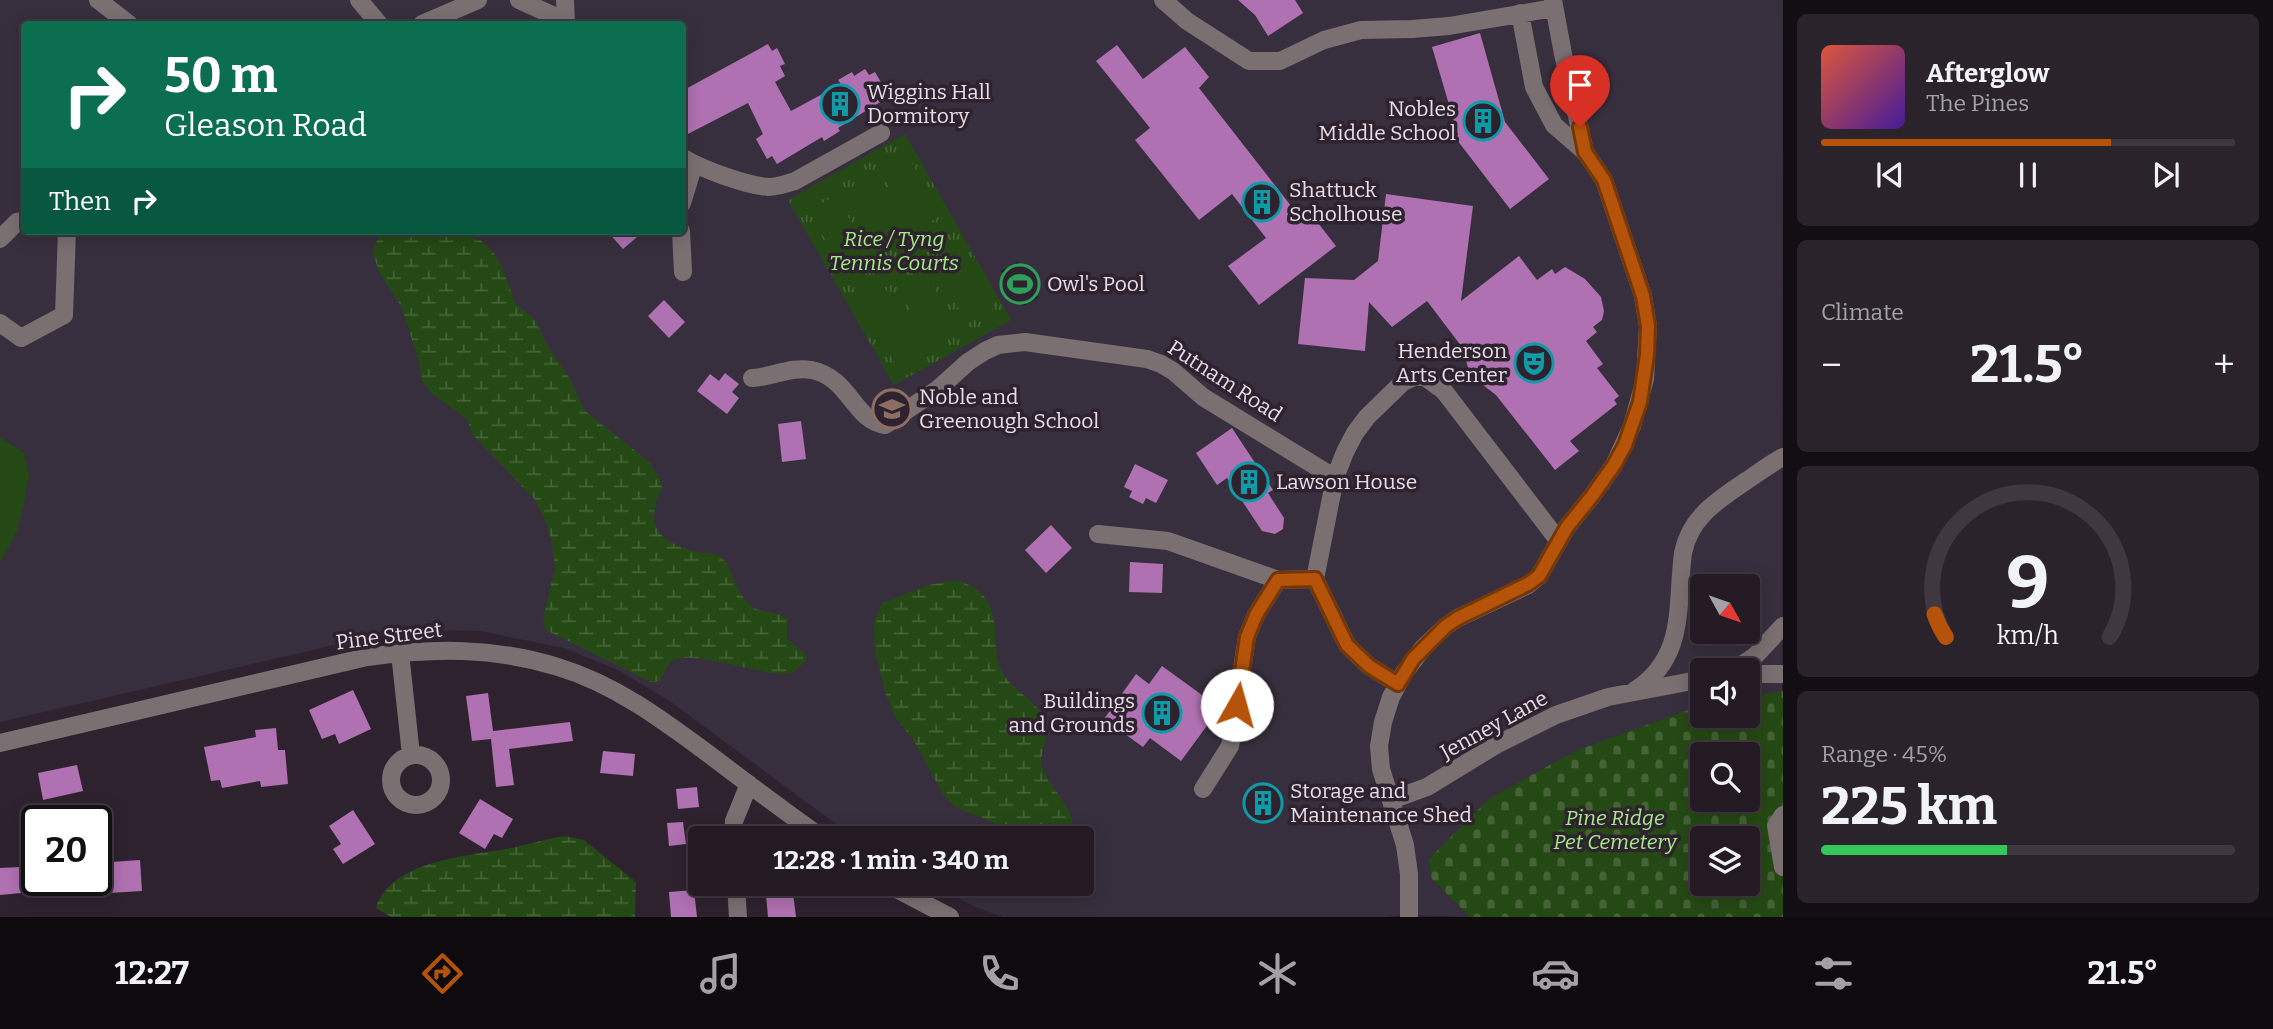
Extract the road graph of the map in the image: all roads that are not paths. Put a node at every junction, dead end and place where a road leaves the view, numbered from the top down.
1 (98, 0) edge
2 (359, 0) edge
3 (478, 0) edge
4 (519, 0) edge
5 (565, 0) edge
6 (1163, 0) edge
7 (1554, 4) edge
8 (1520, 13) junction
9 (124, 21) edge
10 (376, 21) edge
11 (429, 21) edge
12 (561, 21) edge
13 (565, 21) edge
14 (881, 133) dead end
15 (1585, 152) junction
16 (688, 160) edge
17 (21, 221) edge
18 (67, 235) edge
19 (681, 235) edge
20 (0, 239) edge
21 (683, 272) dead end
22 (0, 323) edge
23 (752, 378) dead end
24 (1783, 457) edge
25 (1335, 478) junction
26 (1098, 534) dead end
27 (1558, 540) junction
28 (1315, 579) junction
29 (1278, 580) junction
30 (1783, 626) edge
31 (400, 653) junction
32 (1752, 658) edge
33 (1760, 674) edge
34 (1783, 674) edge
35 (1690, 682) edge
36 (1398, 684) junction
37 (1632, 693) junction
38 (0, 743) edge
39 (411, 755) dead end
40 (749, 785) junction
41 (1203, 789) dead end
42 (1391, 800) junction
43 (1783, 815) edge
44 (734, 826) edge
45 (805, 826) edge
46 (1783, 867) edge
47 (737, 896) edge
48 (908, 896) edge
49 (944, 916) edge
50 (738, 917) edge
51 (1409, 917) edge

1 - 9 street
2 - 10 street
3 - 11 street
4 - 12 street
5 - 13 street
6 - 8 street
7 - 8 street
7 - 15 street
8 - 15 street
14 - 16 street
15 - 27 street
17 - 20 street
18 - 22 street
19 - 21 street
23 - 25 street, Putnam Road
24 - 37 street
25 - 27 street
25 - 28 street
26 - 29 street
27 - 36 street
28 - 29 street
28 - 36 street
29 - 41 street
30 - 32 street
31 - 38 street, Pine Street
31 - 39 street
31 - 40 street, Pine Street
33 - 34 street
35 - 37 street, Jenney Lane
36 - 42 street
37 - 42 street, Jenney Lane
40 - 44 street
40 - 45 street, Pine Street
42 - 51 street
43 - 46 street
47 - 50 street
48 - 49 street

